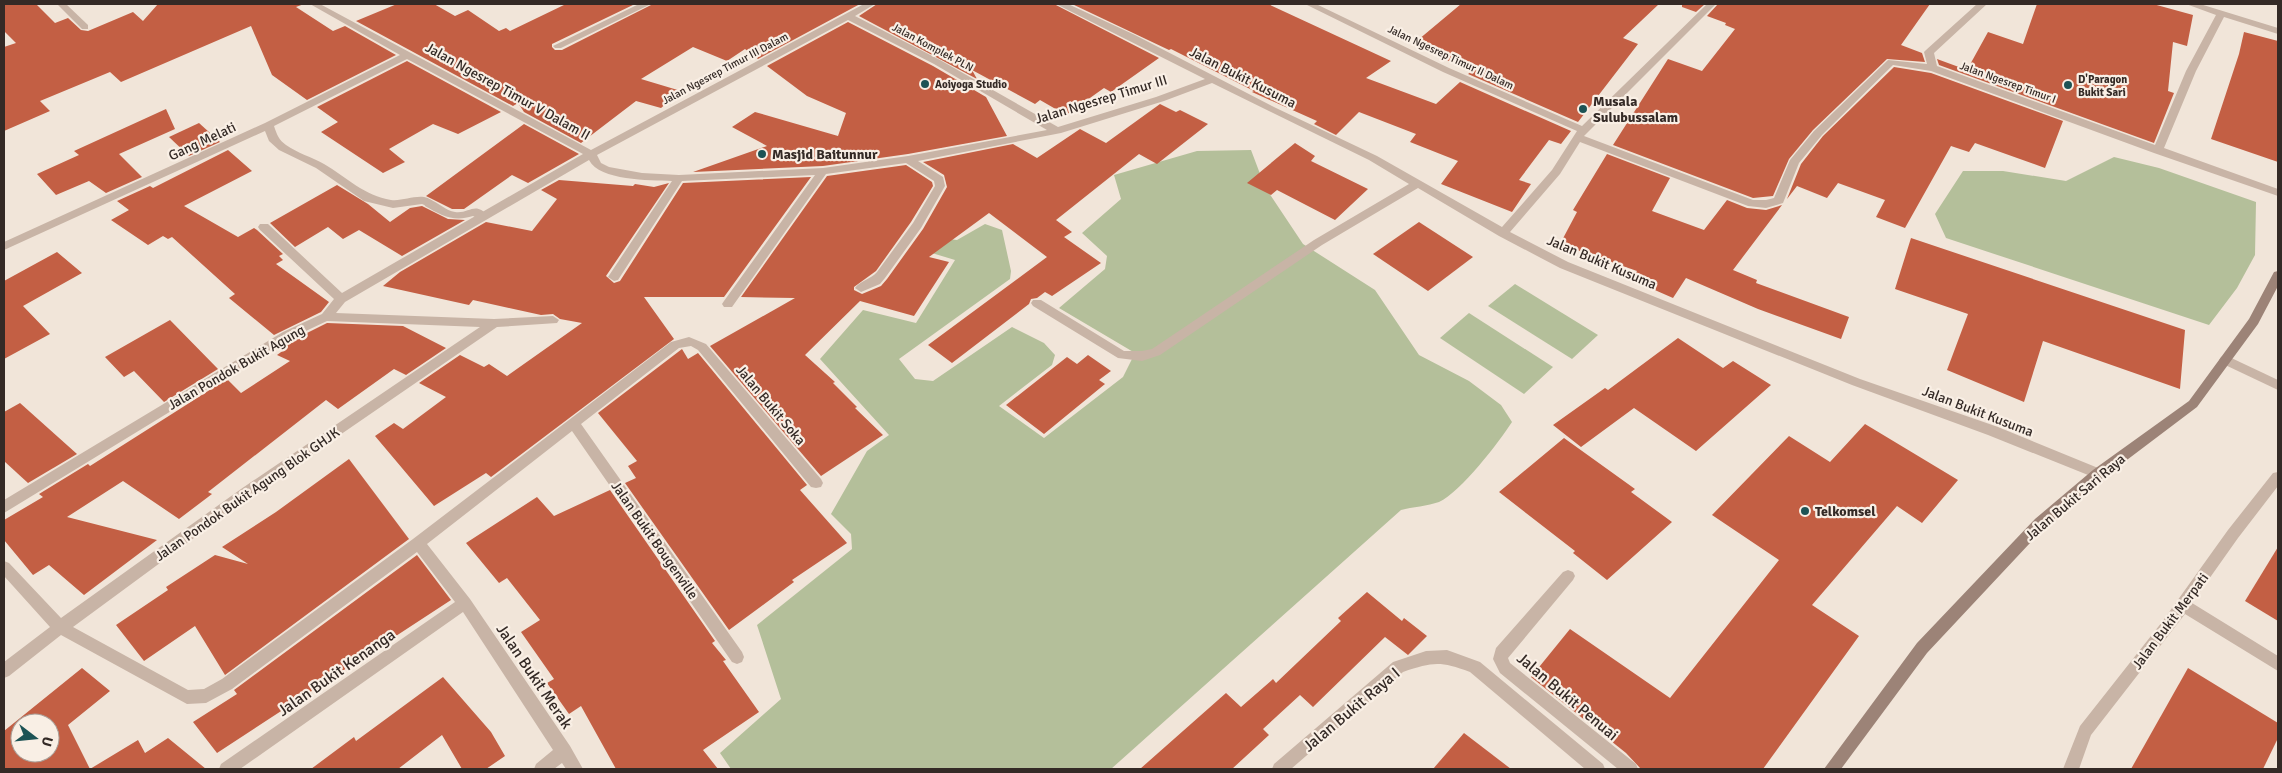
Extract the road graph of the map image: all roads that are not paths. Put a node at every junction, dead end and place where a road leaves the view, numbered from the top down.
1 (61, 4) edge
2 (314, 4) edge
3 (646, 4) edge
4 (870, 4) edge
5 (1061, 4) edge
6 (1309, 4) edge
7 (1712, 4) edge
8 (1982, 4) edge
9 (2191, 4) edge
10 (2221, 12) junction
11 (848, 16) junction
12 (85, 27) dead end
13 (2278, 31) edge
14 (558, 46) dead end
15 (409, 54) junction
16 (1933, 68) junction
17 (1213, 79) junction
18 (269, 125) junction
19 (1057, 131) junction
20 (1581, 134) junction
21 (2158, 150) junction
22 (591, 154) junction
23 (908, 159) junction
24 (823, 171) junction
25 (679, 178) junction
26 (1419, 183) junction
27 (2278, 193) edge
28 (483, 217) junction
29 (264, 227) dead end
30 (1503, 233) junction
31 (4, 246) edge
32 (2278, 275) edge
33 (614, 277) dead end
34 (861, 288) dead end
35 (341, 299) junction
36 (1037, 303) dead end
37 (728, 304) dead end
38 (326, 317) junction
39 (553, 320) dead end
40 (494, 323) junction
41 (2225, 360) junction
42 (2278, 385) edge
43 (572, 423) junction
44 (2098, 474) junction
45 (2278, 477) edge
46 (816, 483) dead end
47 (4, 507) edge
48 (418, 543) junction
49 (4, 567) edge
50 (1568, 576) dead end
51 (465, 603) junction
52 (2182, 605) junction
53 (60, 627) junction
54 (737, 657) dead end
55 (2278, 664) edge
56 (4, 671) edge
57 (564, 751) junction
58 (227, 769) edge
59 (542, 769) edge
60 (576, 769) edge
61 (1280, 769) edge
62 (1597, 769) edge
63 (1630, 769) edge
64 (1832, 769) edge
65 (2071, 769) edge

1 - 12 street
2 - 15 street, Jalan Ngesrep Timur V Dalam II
3 - 14 street
4 - 11 street, Jalan Ngesrep Timur III Dalam
5 - 17 street, Jalan Bukit Kusuma
6 - 20 street, Jalan Ngesrep Timur II Dalam
7 - 20 street
8 - 16 street
9 - 10 street
10 - 13 street
10 - 21 street
11 - 19 street, Jalan Komplek PLN
11 - 22 street, Jalan Ngesrep Timur III Dalam
15 - 18 street, Gang Melati
15 - 22 street, Jalan Ngesrep Timur V Dalam II
16 - 20 street, Jalan Ngesrep Timur II Dalam
16 - 21 street, Jalan Ngesrep Timur I
17 - 19 street, Jalan Ngesrep Timur III
17 - 26 street, Jalan Bukit Kusuma
18 - 28 street
18 - 31 street, Gang Melati
19 - 23 street, Jalan Ngesrep Timur III
20 - 30 street
21 - 27 street, Jalan Ngesrep Timur I
22 - 25 street, Jalan Ngesrep Timur III
22 - 28 street, Jalan Ngesrep Timur V Dalam II
23 - 24 street, Jalan Ngesrep Timur III
23 - 34 street
24 - 25 street, Jalan Ngesrep Timur III
24 - 37 street
25 - 33 street
26 - 30 street, Jalan Bukit Kusuma
26 - 36 street
28 - 35 street, Jalan Ngesrep Timur V Dalam II
29 - 35 street
30 - 44 street, Jalan Bukit Kusuma
32 - 41 street, Jalan Bukit Sari Raya
35 - 38 street, Jalan Ngesrep Timur V Dalam II
38 - 40 street, Jalan Pondok Bukit Agung
38 - 47 street, Jalan Pondok Bukit Agung
39 - 40 street, Jalan Pondok Bukit Agung
40 - 53 street, Jalan Pondok Bukit Agung Blok GHJK
41 - 42 street
41 - 44 street, Jalan Bukit Sari Raya
43 - 46 street, Jalan Bukit Soka
43 - 48 street
43 - 54 street, Jalan Bukit Bougenville
44 - 64 street, Jalan Bukit Sari Raya
45 - 52 street, Jalan Bukit Merpati
48 - 51 street
48 - 53 street
49 - 53 street
50 - 63 street, Jalan Bukit Penuai
51 - 57 street, Jalan Bukit Merak
51 - 58 street, Jalan Bukit Kenanga
52 - 55 street
52 - 65 street, Jalan Bukit Merpati
53 - 56 street, Jalan Pondok Bukit Agung Blok GHJK
57 - 59 street
57 - 60 street, Jalan Bukit Merak
61 - 62 street, Jalan Bukit Raya I

